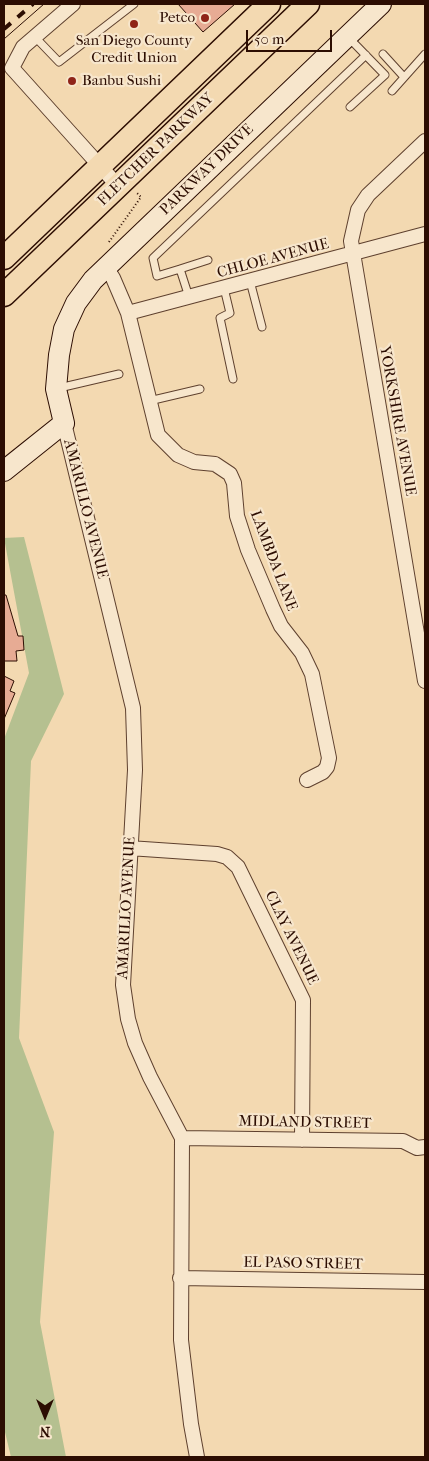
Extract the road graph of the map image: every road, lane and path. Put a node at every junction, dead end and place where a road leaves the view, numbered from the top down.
1 (73, 4) edge
2 (134, 4) edge
3 (269, 4) edge
4 (308, 4) edge
5 (381, 4) edge
6 (347, 36) junction
7 (35, 37) junction
8 (383, 54) dead end
9 (425, 54) edge
10 (366, 56) junction
11 (8, 70) edge
12 (403, 76) junction
13 (392, 91) dead end
14 (350, 107) dead end
15 (425, 141) edge
16 (100, 166) junction
17 (128, 190) junction
18 (425, 234) edge
19 (105, 246) dead end
20 (352, 255) junction
21 (4, 258) edge
22 (208, 260) dead end
23 (106, 267) junction
24 (180, 269) junction
25 (250, 281) junction
26 (224, 288) junction
27 (4, 295) edge
28 (188, 297) junction
29 (128, 313) junction
30 (262, 327) dead end
31 (59, 355) joint
32 (119, 374) dead end
33 (233, 378) dead end
34 (56, 389) junction
35 (200, 389) dead end
36 (148, 402) junction
37 (64, 423) junction
38 (4, 471) edge
39 (425, 681) edge
40 (306, 780) dead end
41 (129, 848) junction
42 (182, 1138) junction
43 (302, 1140) junction
44 (422, 1150) edge
45 (180, 1278) junction
46 (425, 1282) edge
47 (197, 1457) edge

1 - 7 street
2 - 7 lane
3 - 16 main road, FLETCHER PARKWAY
4 - 17 main road, FLETCHER PARKWAY
5 - 6 street, PARKWAY DRIVE
6 - 10 lane
6 - 23 street, PARKWAY DRIVE
7 - 11 street
8 - 12 lane
9 - 12 lane
10 - 14 lane
10 - 24 lane
11 - 16 street
12 - 13 lane
15 - 20 street, YORKSHIRE AVENUE
16 - 17 street
16 - 21 main road, FLETCHER PARKWAY
17 - 19 path
17 - 27 main road, FLETCHER PARKWAY
18 - 20 street, CHLOE AVENUE
20 - 25 street, CHLOE AVENUE
20 - 39 street, YORKSHIRE AVENUE
22 - 24 lane
23 - 29 street, LAMBDA LANE
23 - 31 street, PARKWAY DRIVE
24 - 28 lane
25 - 26 street, CHLOE AVENUE
25 - 30 lane
26 - 28 street, CHLOE AVENUE
26 - 33 lane
28 - 29 street, CHLOE AVENUE
29 - 36 street, LAMBDA LANE
31 - 34 street, AMARILLO AVENUE
32 - 34 lane
34 - 37 street, AMARILLO AVENUE
35 - 36 lane
36 - 40 street, LAMBDA LANE
37 - 38 street
37 - 41 street, AMARILLO AVENUE
41 - 42 street, AMARILLO AVENUE
41 - 43 street, CLAY AVENUE
42 - 43 street, MIDLAND STREET
42 - 45 street, AMARILLO AVENUE
43 - 44 street, MIDLAND STREET
45 - 46 street, EL PASO STREET
45 - 47 street, AMARILLO AVENUE

